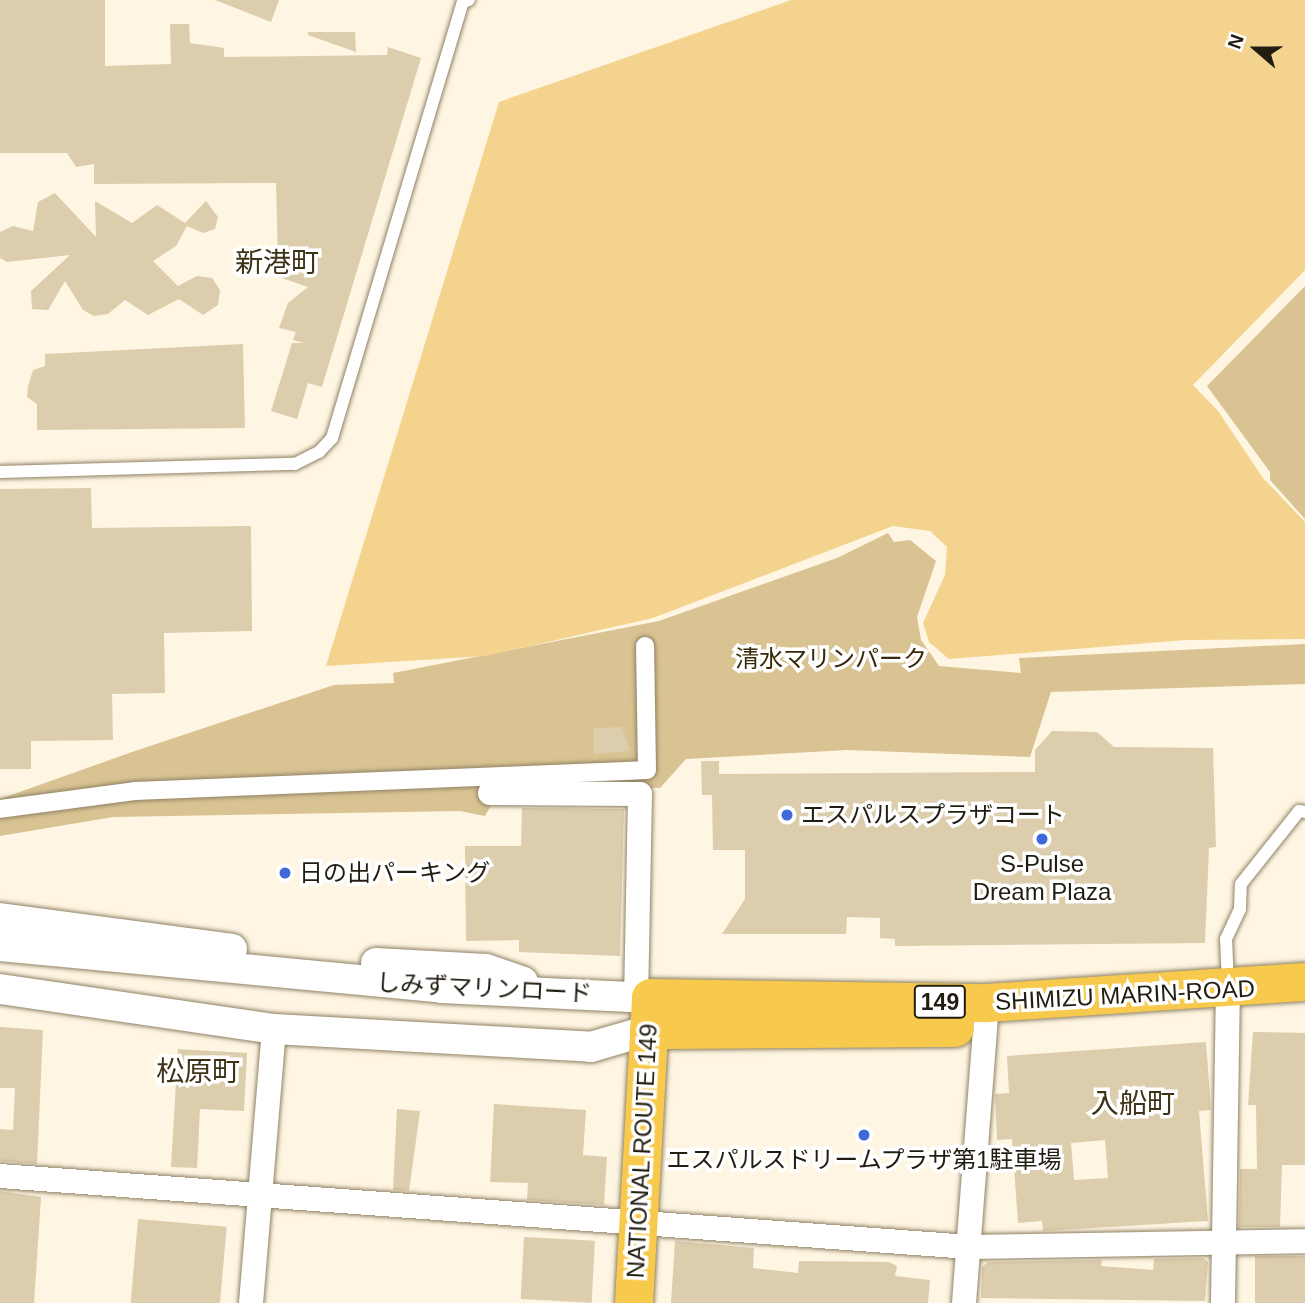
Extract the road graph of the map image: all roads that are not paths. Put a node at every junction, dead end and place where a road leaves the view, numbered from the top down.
1 (469, 0) edge
2 (0, 472) edge
3 (645, 646) dead end
4 (490, 793) dead end
5 (0, 809) edge
6 (1305, 812) edge
7 (0, 918) edge
8 (0, 946) edge
9 (0, 971) edge
10 (1305, 982) edge
11 (0, 989) edge
12 (549, 992) junction
13 (1228, 1000) junction
14 (1305, 1003) edge
15 (645, 1009) junction
16 (985, 1016) junction
17 (274, 1029) junction
18 (0, 1176) edge
19 (259, 1192) junction
20 (638, 1223) junction
21 (1305, 1241) edge
22 (1225, 1242) junction
23 (969, 1247) junction
24 (251, 1303) edge
25 (634, 1303) edge
26 (964, 1303) edge
27 (1223, 1303) edge

1 - 2 lane
3 - 5 street
4 - 15 street
6 - 13 lane
7 - 12 street
8 - 12 street, しみずマリンロード
9 - 15 street, しみずマリンロード
10 - 13 highway, SHIMIZU MARIN-ROAD / 149
11 - 17 street
12 - 15 street, しみずマリンロード
13 - 14 highway, SHIMIZU MARIN-ROAD / 149
13 - 16 highway, SHIMIZU MARIN-ROAD / 149
13 - 22 street
15 - 16 highway, SHIMIZU MARIN-ROAD / 149
15 - 17 street
15 - 20 highway, NATIONAL ROUTE 149
16 - 23 street
17 - 19 street
18 - 19 street
19 - 20 street
19 - 24 street
20 - 23 street
20 - 25 highway, NATIONAL ROUTE 149
21 - 22 street
22 - 23 street
22 - 27 street
23 - 26 street

